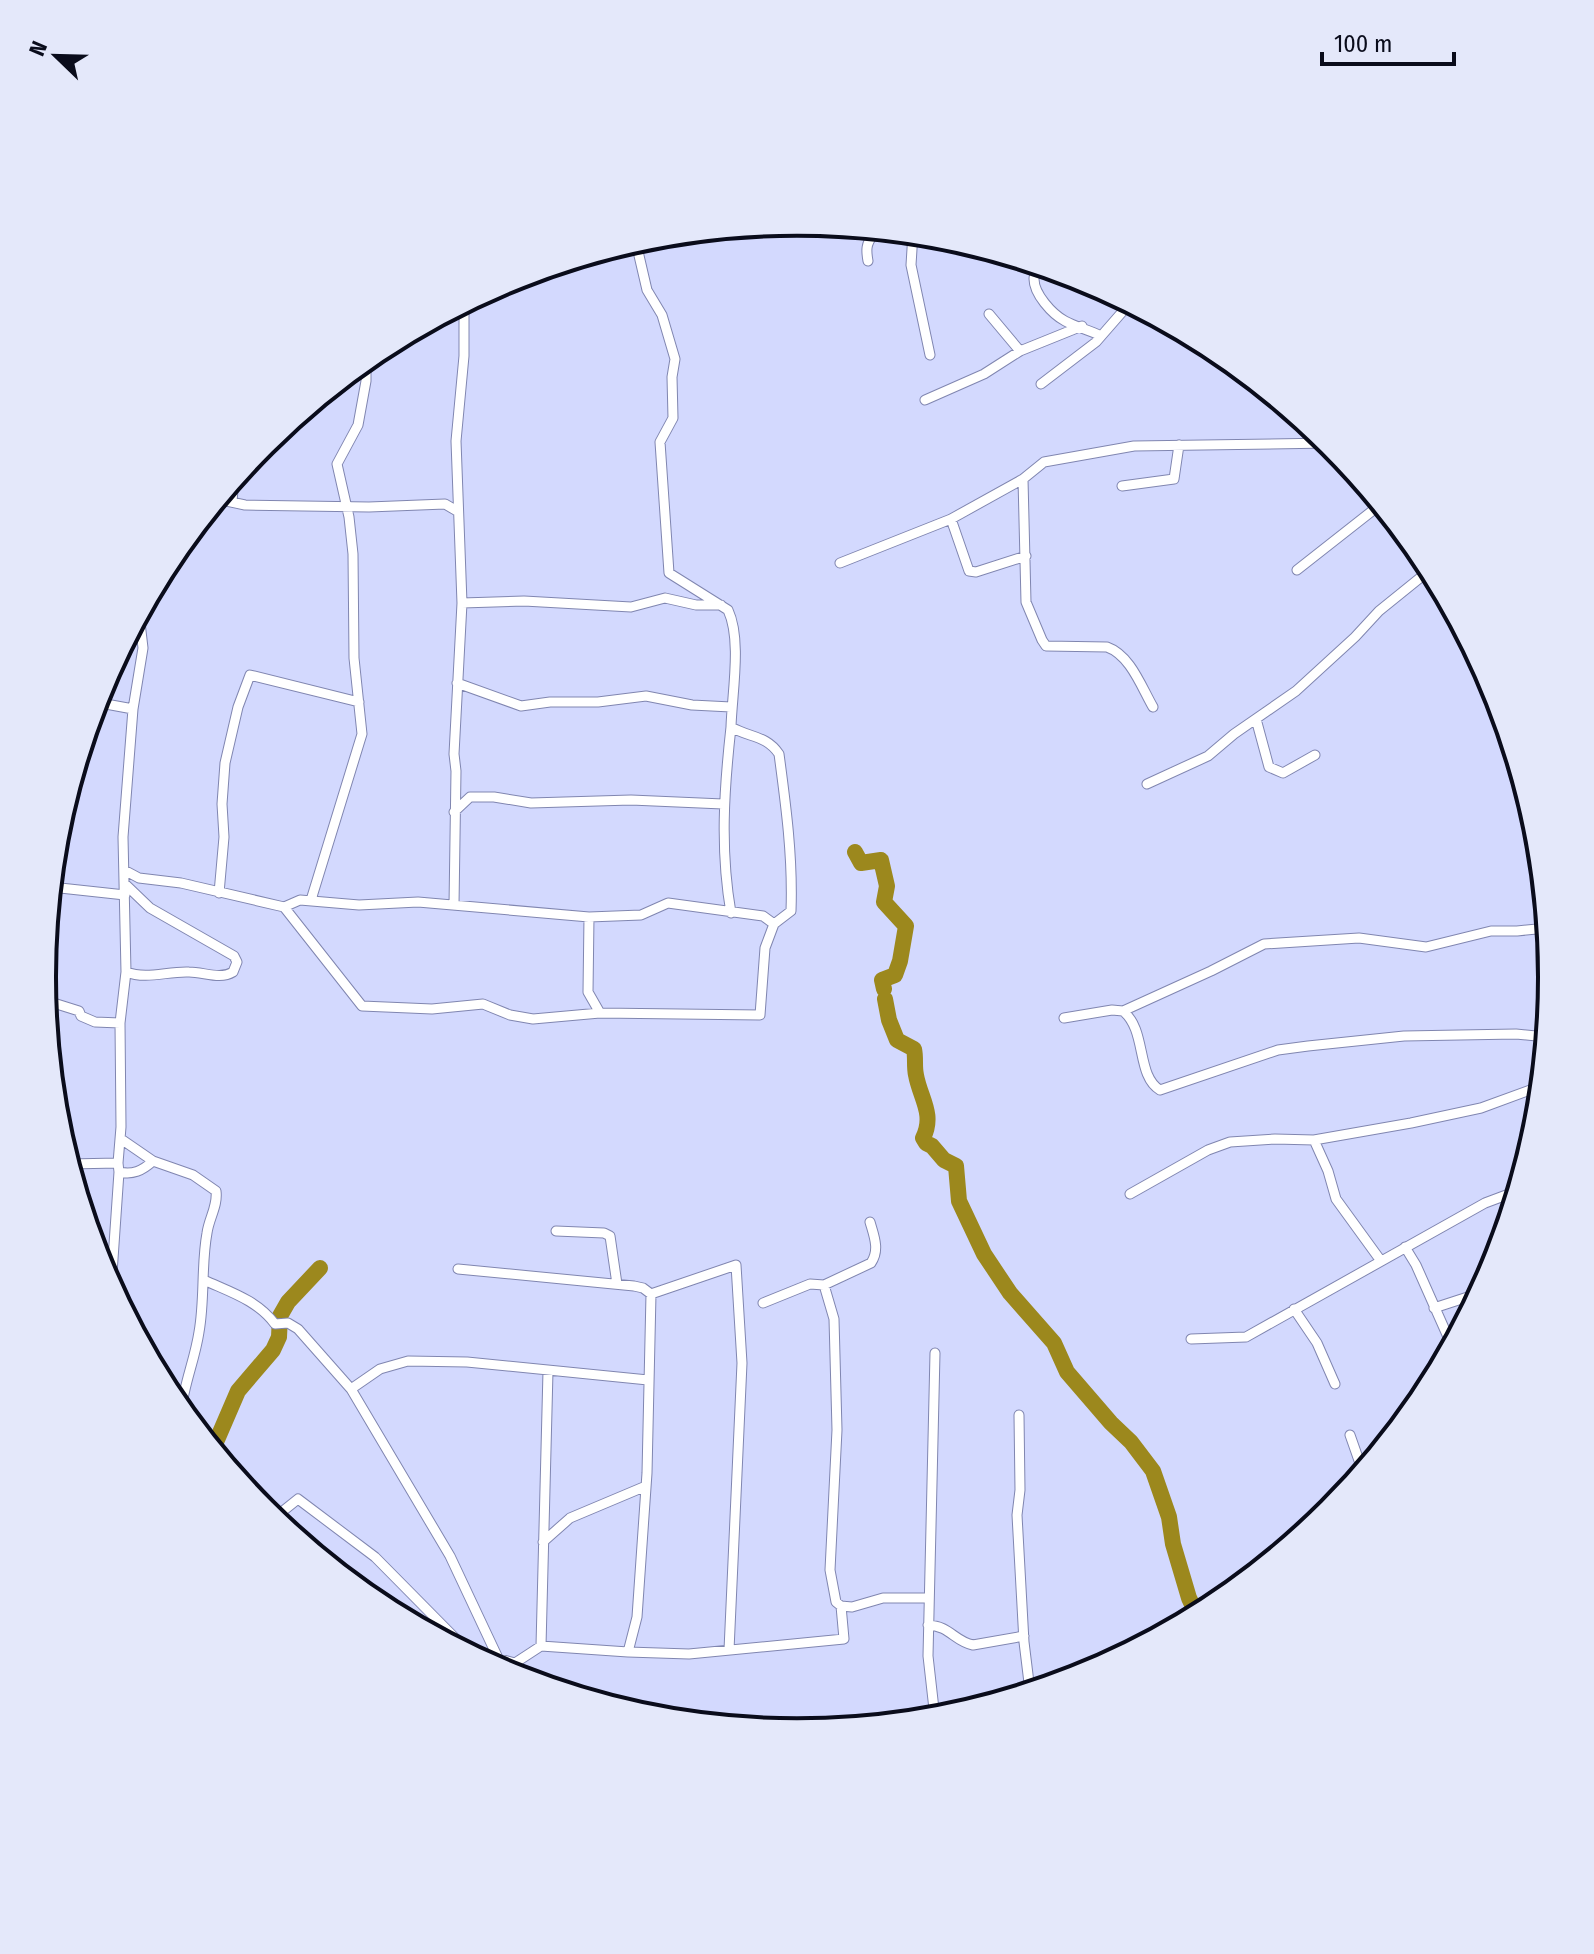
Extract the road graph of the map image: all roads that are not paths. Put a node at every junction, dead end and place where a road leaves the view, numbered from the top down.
1 (869, 240) edge
2 (912, 245) edge
3 (638, 253) edge
4 (868, 261) dead end
5 (1035, 275) edge
6 (1123, 311) edge
7 (989, 314) dead end
8 (464, 315) edge
9 (1082, 326) junction
10 (1101, 336) junction
11 (1020, 351) junction
12 (930, 355) dead end
13 (366, 375) edge
14 (1041, 384) dead end
15 (925, 400) dead end
16 (1311, 443) edge
17 (1179, 445) junction
18 (1023, 479) junction
19 (1122, 486) dead end
20 (459, 490) junction
21 (232, 497) edge
22 (232, 502) joint
23 (445, 504) junction
24 (345, 505) junction
25 (457, 511) junction
26 (1373, 511) edge
27 (951, 519) junction
28 (1026, 556) junction
29 (840, 563) dead end
30 (1297, 570) dead end
31 (1421, 577) edge
32 (462, 603) junction
33 (722, 605) junction
34 (141, 632) edge
35 (457, 683) junction
36 (359, 702) junction
37 (108, 704) edge
38 (731, 707) junction
39 (1153, 707) dead end
40 (133, 709) junction
41 (1256, 719) junction
42 (731, 727) junction
43 (1315, 755) dead end
44 (1147, 784) dead end
45 (456, 785) junction
46 (470, 797) junction
47 (723, 804) junction
48 (454, 812) junction
49 (124, 870) junction
50 (61, 887) edge
51 (125, 890) junction
52 (219, 893) junction
53 (311, 900) junction
54 (454, 905) junction
55 (284, 907) junction
56 (731, 913) junction
57 (589, 917) junction
58 (774, 924) junction
59 (1536, 929) edge
60 (126, 972) junction
61 (57, 1004) edge
62 (1123, 1011) junction
63 (600, 1013) junction
64 (1064, 1018) dead end
65 (120, 1023) junction
66 (1535, 1036) edge
67 (1529, 1090) edge
68 (121, 1139) junction
69 (1314, 1140) junction
70 (153, 1161) junction
71 (80, 1165) edge
72 (118, 1168) junction
73 (1130, 1194) dead end
74 (1505, 1196) edge
75 (870, 1222) dead end
76 (556, 1231) dead end
77 (1405, 1247) junction
78 (1381, 1261) junction
79 (113, 1262) edge
80 (458, 1269) dead end
81 (204, 1280) junction
82 (617, 1284) junction
83 (824, 1285) junction
84 (651, 1294) junction
85 (1465, 1298) edge
86 (763, 1303) dead end
87 (1434, 1308) junction
88 (1294, 1309) junction
89 (1446, 1334) edge
90 (1191, 1339) dead end
91 (935, 1353) dead end
92 (548, 1371) junction
93 (648, 1380) junction
94 (1335, 1384) dead end
95 (351, 1389) junction
96 (184, 1393) edge
97 (1019, 1415) dead end
98 (1350, 1435) dead end
99 (1359, 1460) edge
100 (646, 1486) junction
101 (283, 1511) edge
102 (543, 1542) junction
103 (928, 1598) junction
104 (841, 1606) junction
105 (928, 1625) junction
106 (448, 1631) edge
107 (1024, 1636) junction
108 (541, 1646) junction
109 (729, 1650) junction
110 (628, 1652) junction
111 (496, 1654) edge
112 (515, 1663) edge
113 (1029, 1681) edge
114 (934, 1705) edge

1 - 4 street
2 - 12 street
3 - 33 street
5 - 9 street
6 - 10 street
7 - 11 street
8 - 20 street
9 - 10 street
9 - 11 street
10 - 14 street
11 - 15 street
13 - 24 street
16 - 17 street
17 - 18 street
17 - 19 street
18 - 27 street
18 - 28 street
20 - 23 street
20 - 25 street
21 - 22 street
22 - 24 street
23 - 24 street
23 - 25 street
24 - 36 street
25 - 32 street
26 - 30 street
27 - 28 street
27 - 29 street
28 - 39 street
31 - 41 street
32 - 33 street
32 - 35 street
33 - 38 street
34 - 40 street
35 - 38 street
35 - 45 street
36 - 52 street
36 - 53 street
37 - 40 street
38 - 42 street
40 - 49 street
41 - 43 street
41 - 44 street
42 - 47 street
42 - 58 street
45 - 46 street
45 - 48 street
46 - 47 street
46 - 48 street
47 - 56 street
48 - 54 street
49 - 51 street
49 - 52 street
50 - 51 street
51 - 60 street
51 - 60 street
52 - 55 street
53 - 54 street
53 - 55 street
54 - 57 street
55 - 63 street
56 - 57 street
56 - 58 street
57 - 63 street
58 - 63 street
59 - 62 street
60 - 65 street
61 - 65 street
62 - 64 street
62 - 66 street
65 - 68 street
67 - 69 street
68 - 70 street
68 - 72 street
69 - 73 street
69 - 78 street
70 - 72 street
70 - 81 street
71 - 72 street
72 - 79 street
74 - 77 street
75 - 83 street
76 - 82 street
77 - 78 street
77 - 87 street
78 - 88 street
80 - 82 street
81 - 95 street
81 - 96 street
82 - 84 street
83 - 86 street
83 - 104 street
84 - 93 street
84 - 109 street
85 - 87 street
87 - 89 street
88 - 90 street
88 - 94 street
91 - 103 street
92 - 93 street
92 - 95 street
92 - 102 street
93 - 100 street
95 - 111 street
97 - 107 street
98 - 99 street
100 - 102 street
100 - 110 street
101 - 106 street
102 - 108 street
103 - 104 street
103 - 105 street
104 - 109 street
105 - 107 street
105 - 114 street
107 - 113 street
108 - 110 street
108 - 112 street
109 - 110 street

